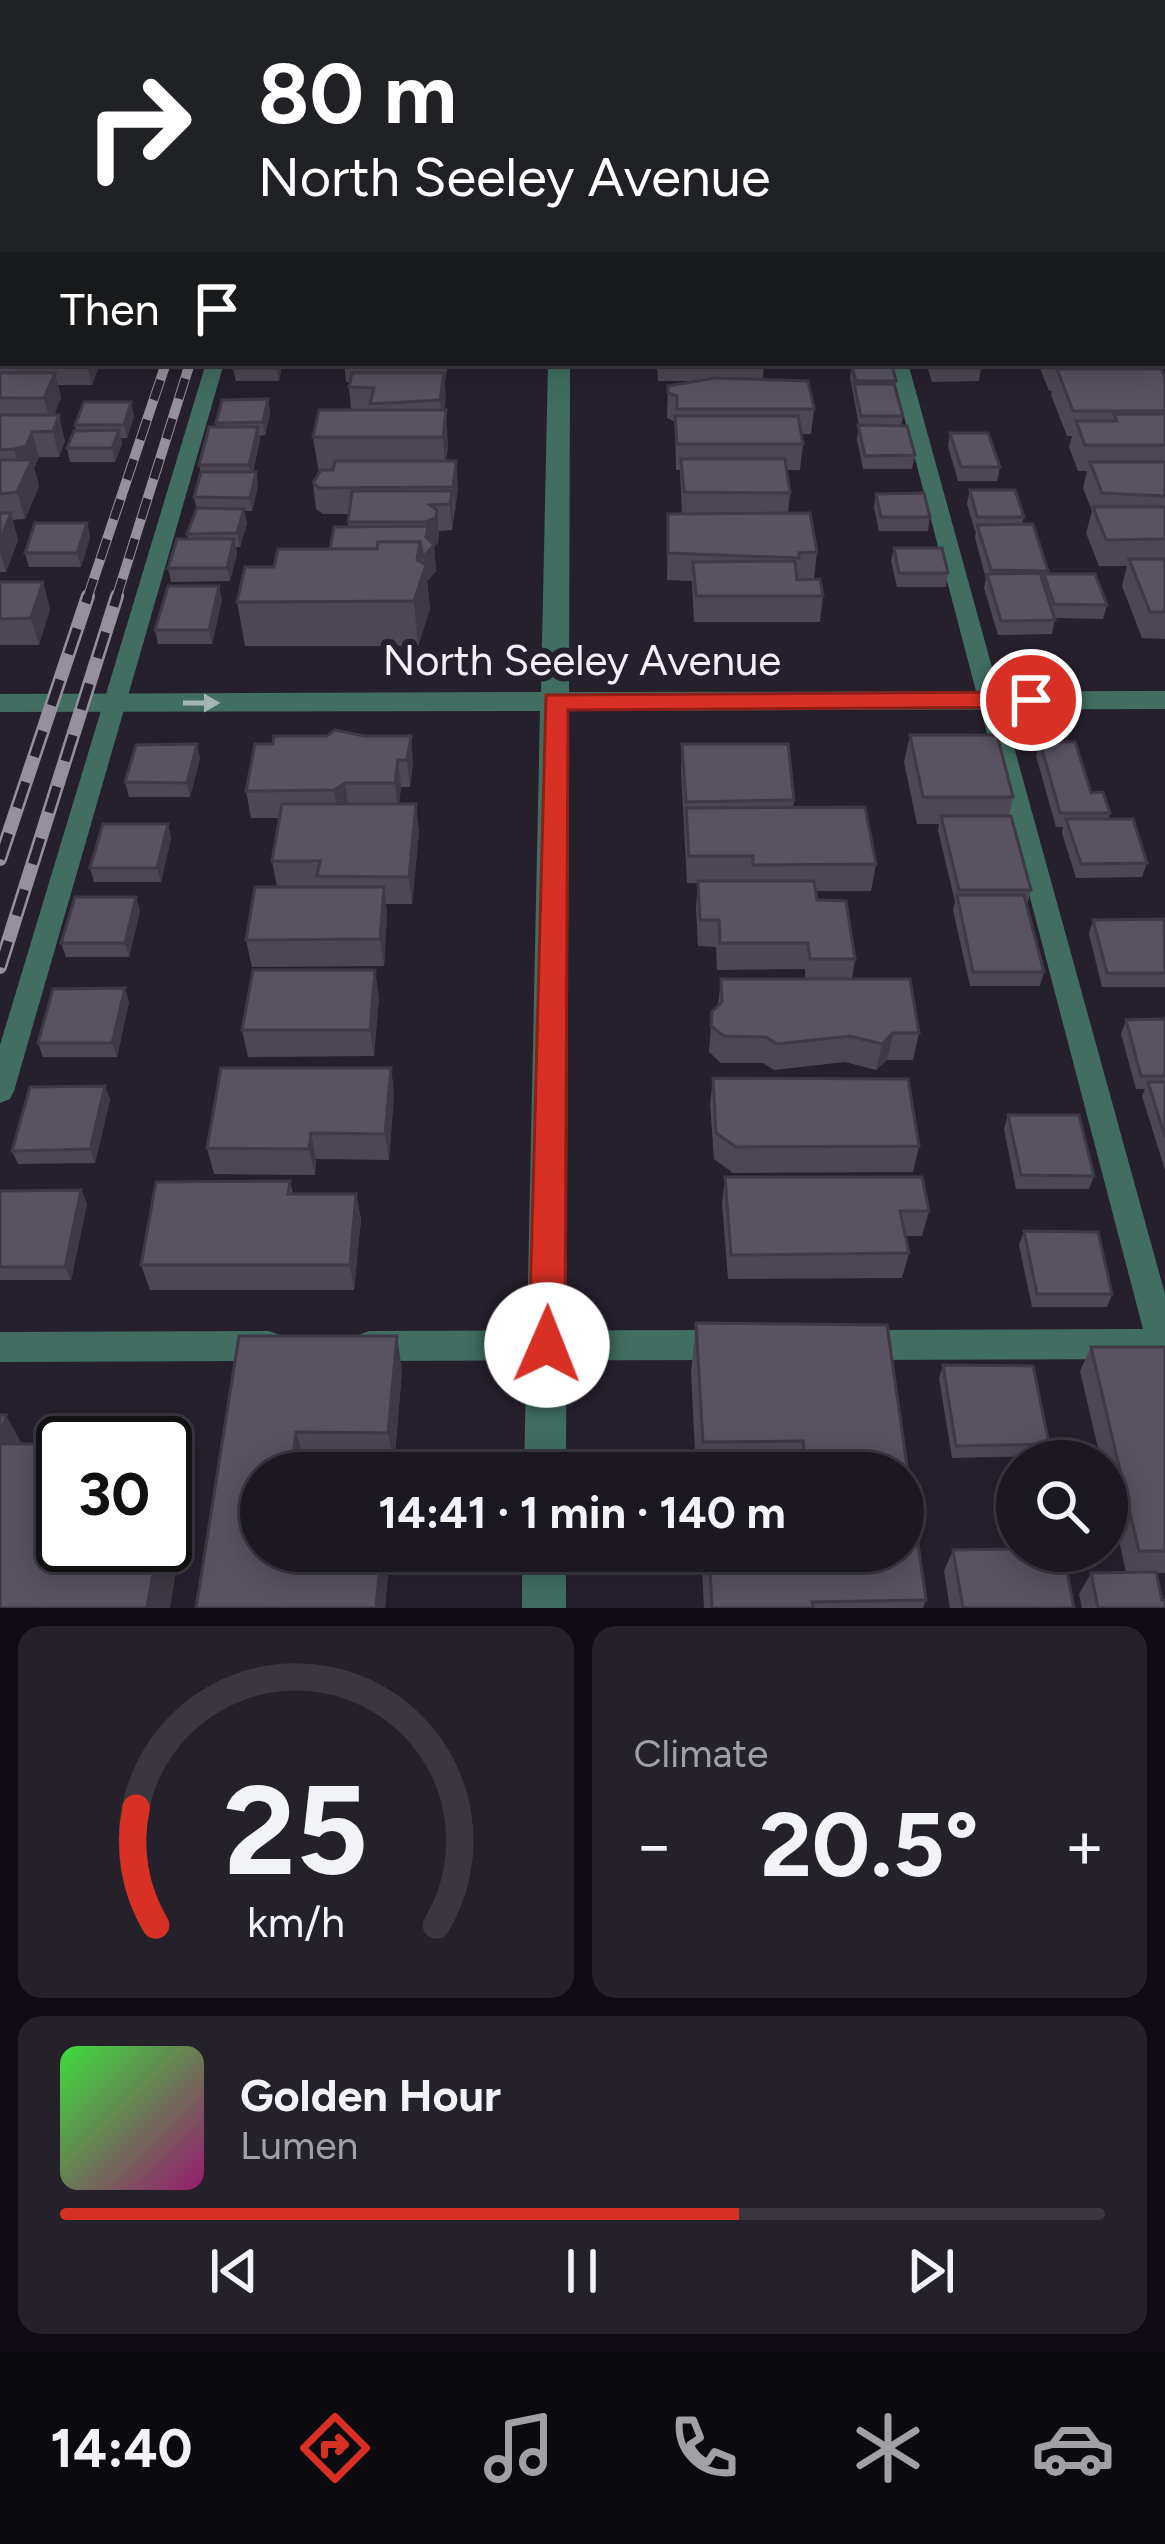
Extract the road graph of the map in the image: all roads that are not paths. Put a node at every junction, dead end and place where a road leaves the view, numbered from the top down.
1 (214, 366) edge
2 (559, 366) edge
3 (900, 366) edge
4 (987, 700) junction
5 (1165, 700) edge
6 (555, 701) junction
7 (0, 703) edge
8 (115, 703) junction
9 (0, 1091) edge
10 (1164, 1344) edge
11 (547, 1345) junction
12 (751, 1345) edge
13 (819, 1345) edge
14 (0, 1347) edge
15 (545, 1452) edge
16 (544, 1572) edge
17 (544, 1608) edge

1 - 8 lane
2 - 6 street
3 - 4 lane
4 - 5 street, North Seeley Avenue
4 - 6 street, North Seeley Avenue
4 - 10 lane
8 -> 6 street, North Seeley Avenue
6 - 11 street
7 - 8 street, North Seeley Avenue
8 - 9 lane
10 - 13 lane
11 - 12 lane
11 - 14 lane
11 - 15 street
16 - 17 street

